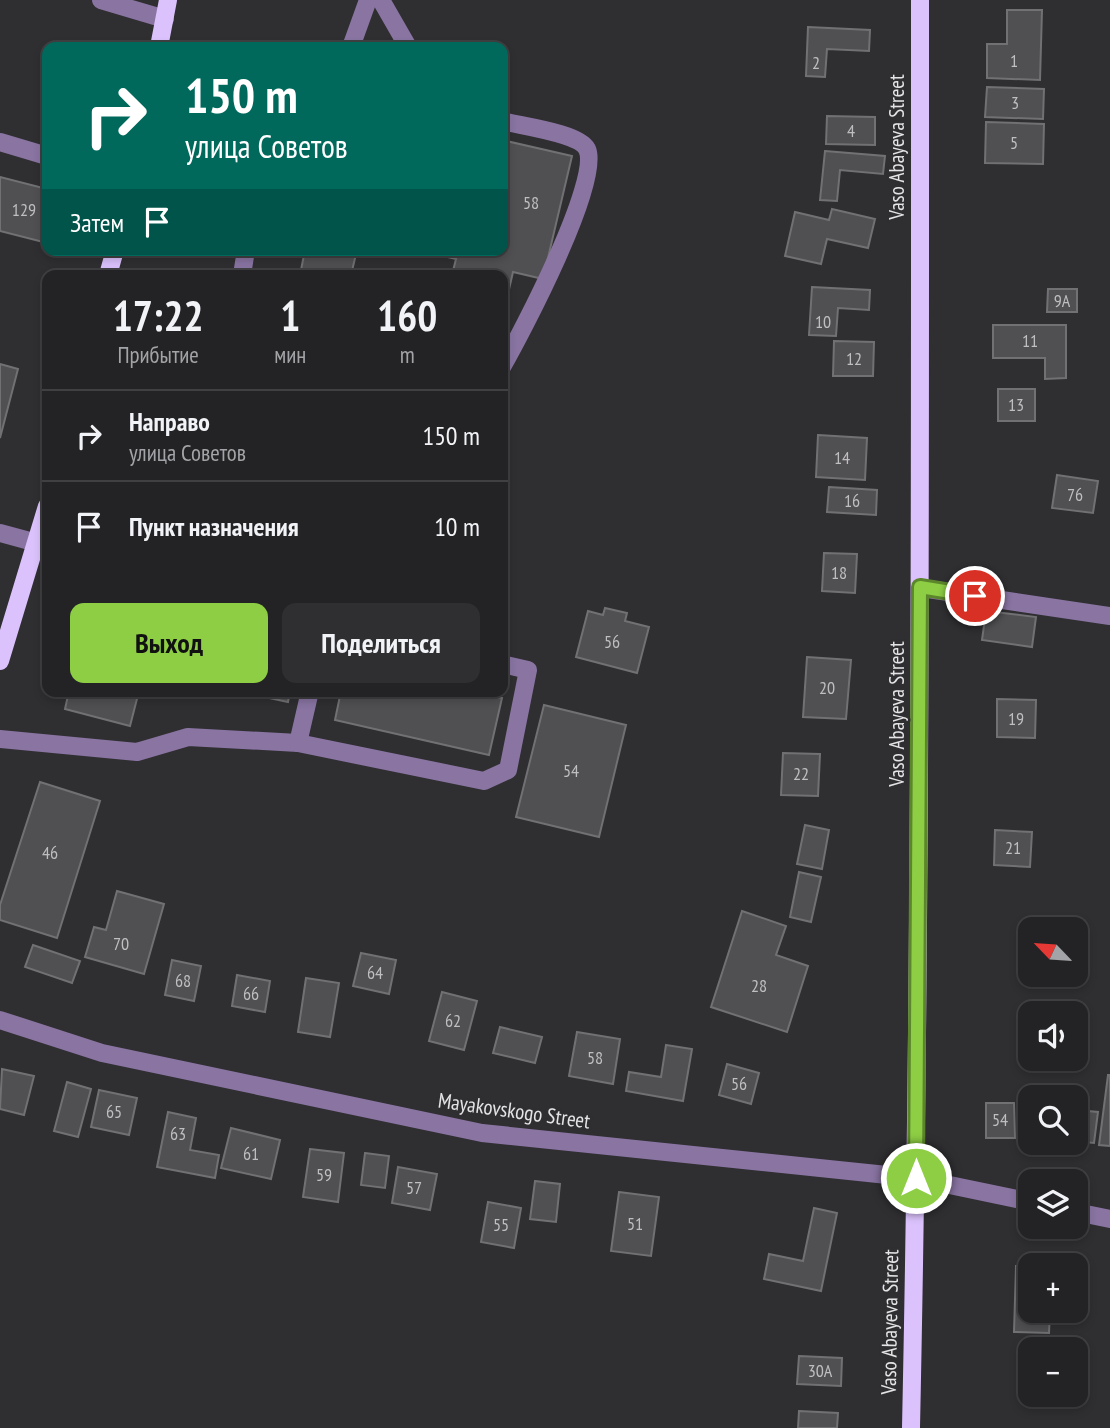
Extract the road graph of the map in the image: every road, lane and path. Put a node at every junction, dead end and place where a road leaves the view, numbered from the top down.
1 (101, 0) edge
2 (168, 0) edge
3 (368, 0) edge
4 (381, 0) edge
5 (920, 0) edge
6 (165, 19) junction
7 (160, 42) edge
8 (353, 42) edge
9 (405, 42) edge
10 (508, 122) edge
11 (0, 142) edge
12 (42, 155) edge
13 (508, 356) edge
14 (42, 524) edge
15 (0, 533) edge
16 (37, 543) junction
17 (920, 587) junction
18 (1110, 616) edge
19 (0, 661) edge
20 (508, 665) edge
21 (309, 697) edge
22 (0, 739) edge
23 (298, 743) junction
24 (0, 1020) edge
25 (916, 1178) junction
26 (1018, 1199) edge
27 (1088, 1214) edge
28 (1110, 1219) edge
29 (911, 1428) edge

1 - 6 street
2 - 6 main road
3 - 8 street
4 - 9 street
5 - 17 main road, Vaso Abayeva Street
6 - 7 main road
10 - 13 street
11 - 12 street
14 - 16 main road
15 - 16 street
16 - 19 main road
17 - 18 street
17 - 25 main road, Vaso Abayeva Street
20 - 23 street
21 - 23 street
22 - 23 street
24 - 25 street, Mayakovskogo Street
25 - 26 street, Mayakovskogo Street
25 - 29 main road, Vaso Abayeva Street
27 - 28 street

